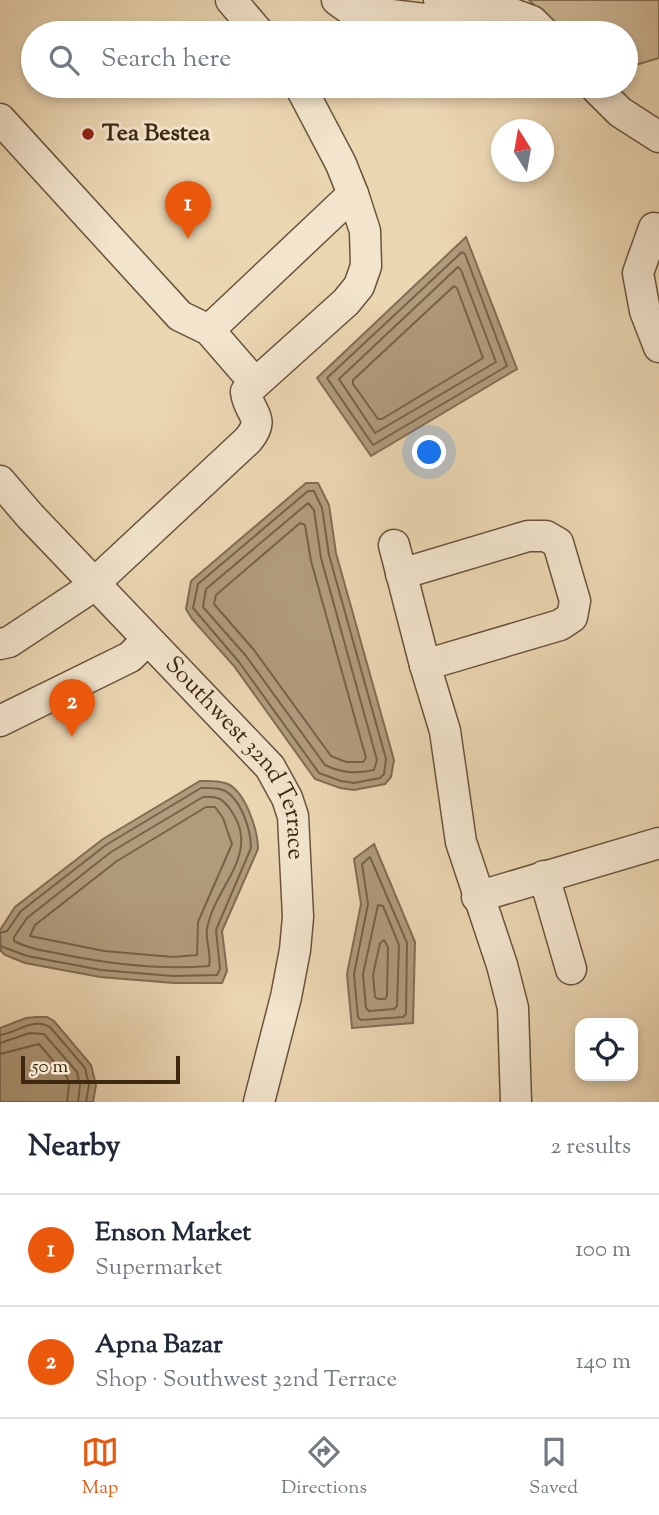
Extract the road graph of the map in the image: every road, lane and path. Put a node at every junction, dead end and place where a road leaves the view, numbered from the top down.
1 (231, 0) edge
2 (337, 0) edge
3 (439, 0) edge
4 (495, 5) edge
5 (249, 21) edge
6 (441, 21) edge
7 (452, 21) edge
8 (532, 21) edge
9 (305, 98) edge
10 (606, 98) edge
11 (0, 119) edge
12 (659, 137) edge
13 (353, 194) junction
14 (657, 225) edge
15 (209, 330) junction
16 (659, 347) edge
17 (256, 383) junction
18 (0, 481) edge
19 (394, 545) dead end
20 (401, 574) junction
21 (94, 583) junction
22 (147, 640) junction
23 (0, 644) edge
24 (425, 665) junction
25 (0, 721) edge
26 (659, 843) edge
27 (544, 876) junction
28 (477, 897) junction
29 (571, 969) dead end
30 (259, 1102) edge
31 (516, 1102) edge

1 - 5 street
2 - 6 street
3 - 4 street
4 - 7 street
4 - 8 street
9 - 13 street
10 - 12 street
11 - 15 street
13 - 15 street
13 - 17 street
14 - 16 street
15 - 17 street
17 - 21 street
18 - 21 street, Southwest 32nd Terrace
19 - 20 street
20 - 24 street
20 - 24 street
21 - 22 street, Southwest 32nd Terrace
21 - 23 street
22 - 25 street
22 - 30 street, Southwest 32nd Terrace
24 - 28 street
26 - 27 street
27 - 28 street
27 - 29 street
28 - 31 street

